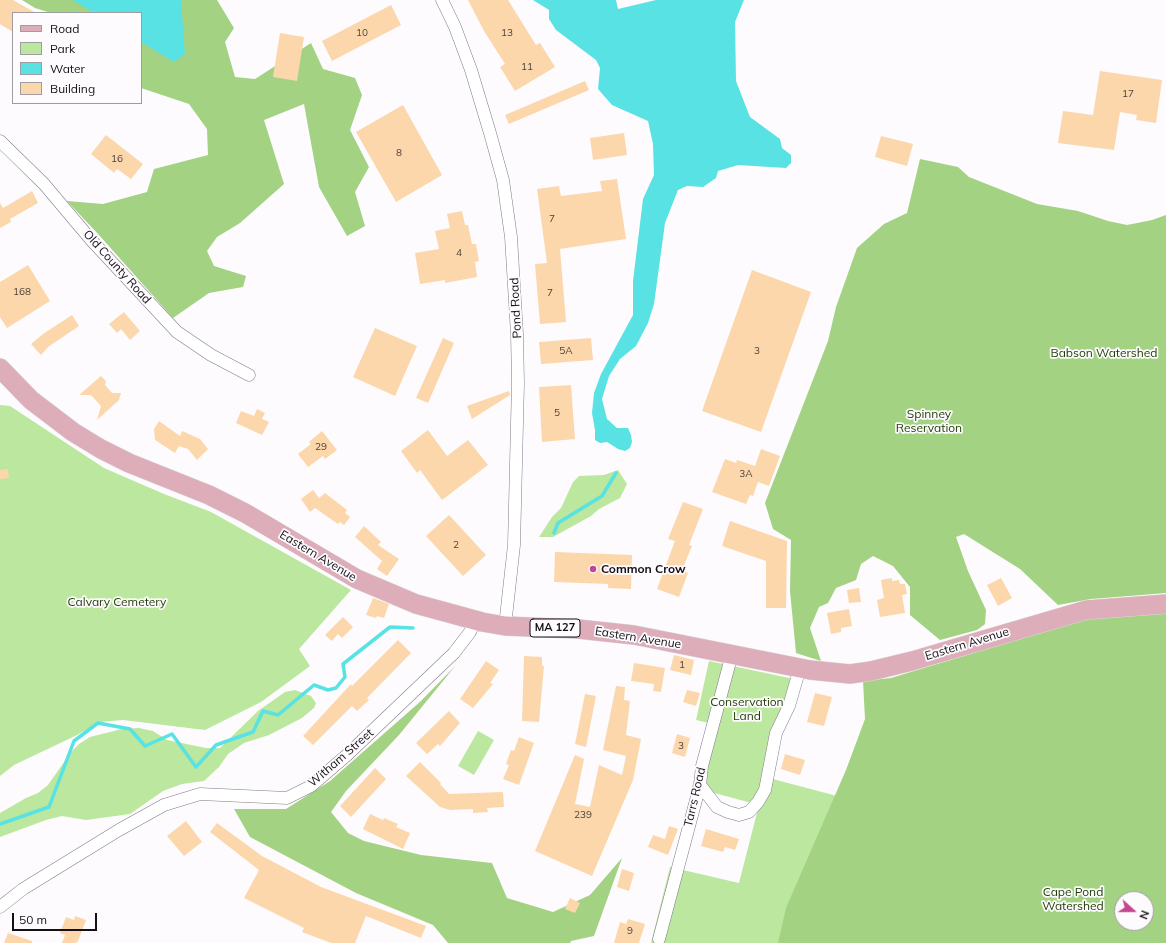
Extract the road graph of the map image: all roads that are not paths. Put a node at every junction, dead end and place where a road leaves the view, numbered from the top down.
1 (442, 0) edge
2 (0, 141) edge
3 (0, 368) edge
4 (249, 375) dead end
5 (1166, 604) edge
6 (475, 621) junction
7 (505, 626) junction
8 (732, 654) junction
9 (800, 668) junction
10 (700, 785) junction
11 (0, 907) edge
12 (659, 939) dead end

1 - 7 street, Pond Road
2 - 4 street, Old County Road
3 - 6 main road, Eastern Avenue / MA 127
5 - 9 main road, Eastern Avenue / MA 127
6 - 7 main road, Eastern Avenue / MA 127
6 - 11 street, Witham Street
7 - 8 main road, Eastern Avenue / MA 127
8 - 9 main road, Eastern Avenue / MA 127
8 - 10 street, Tarrs Road
9 - 10 street
10 - 12 street, Tarrs Road

